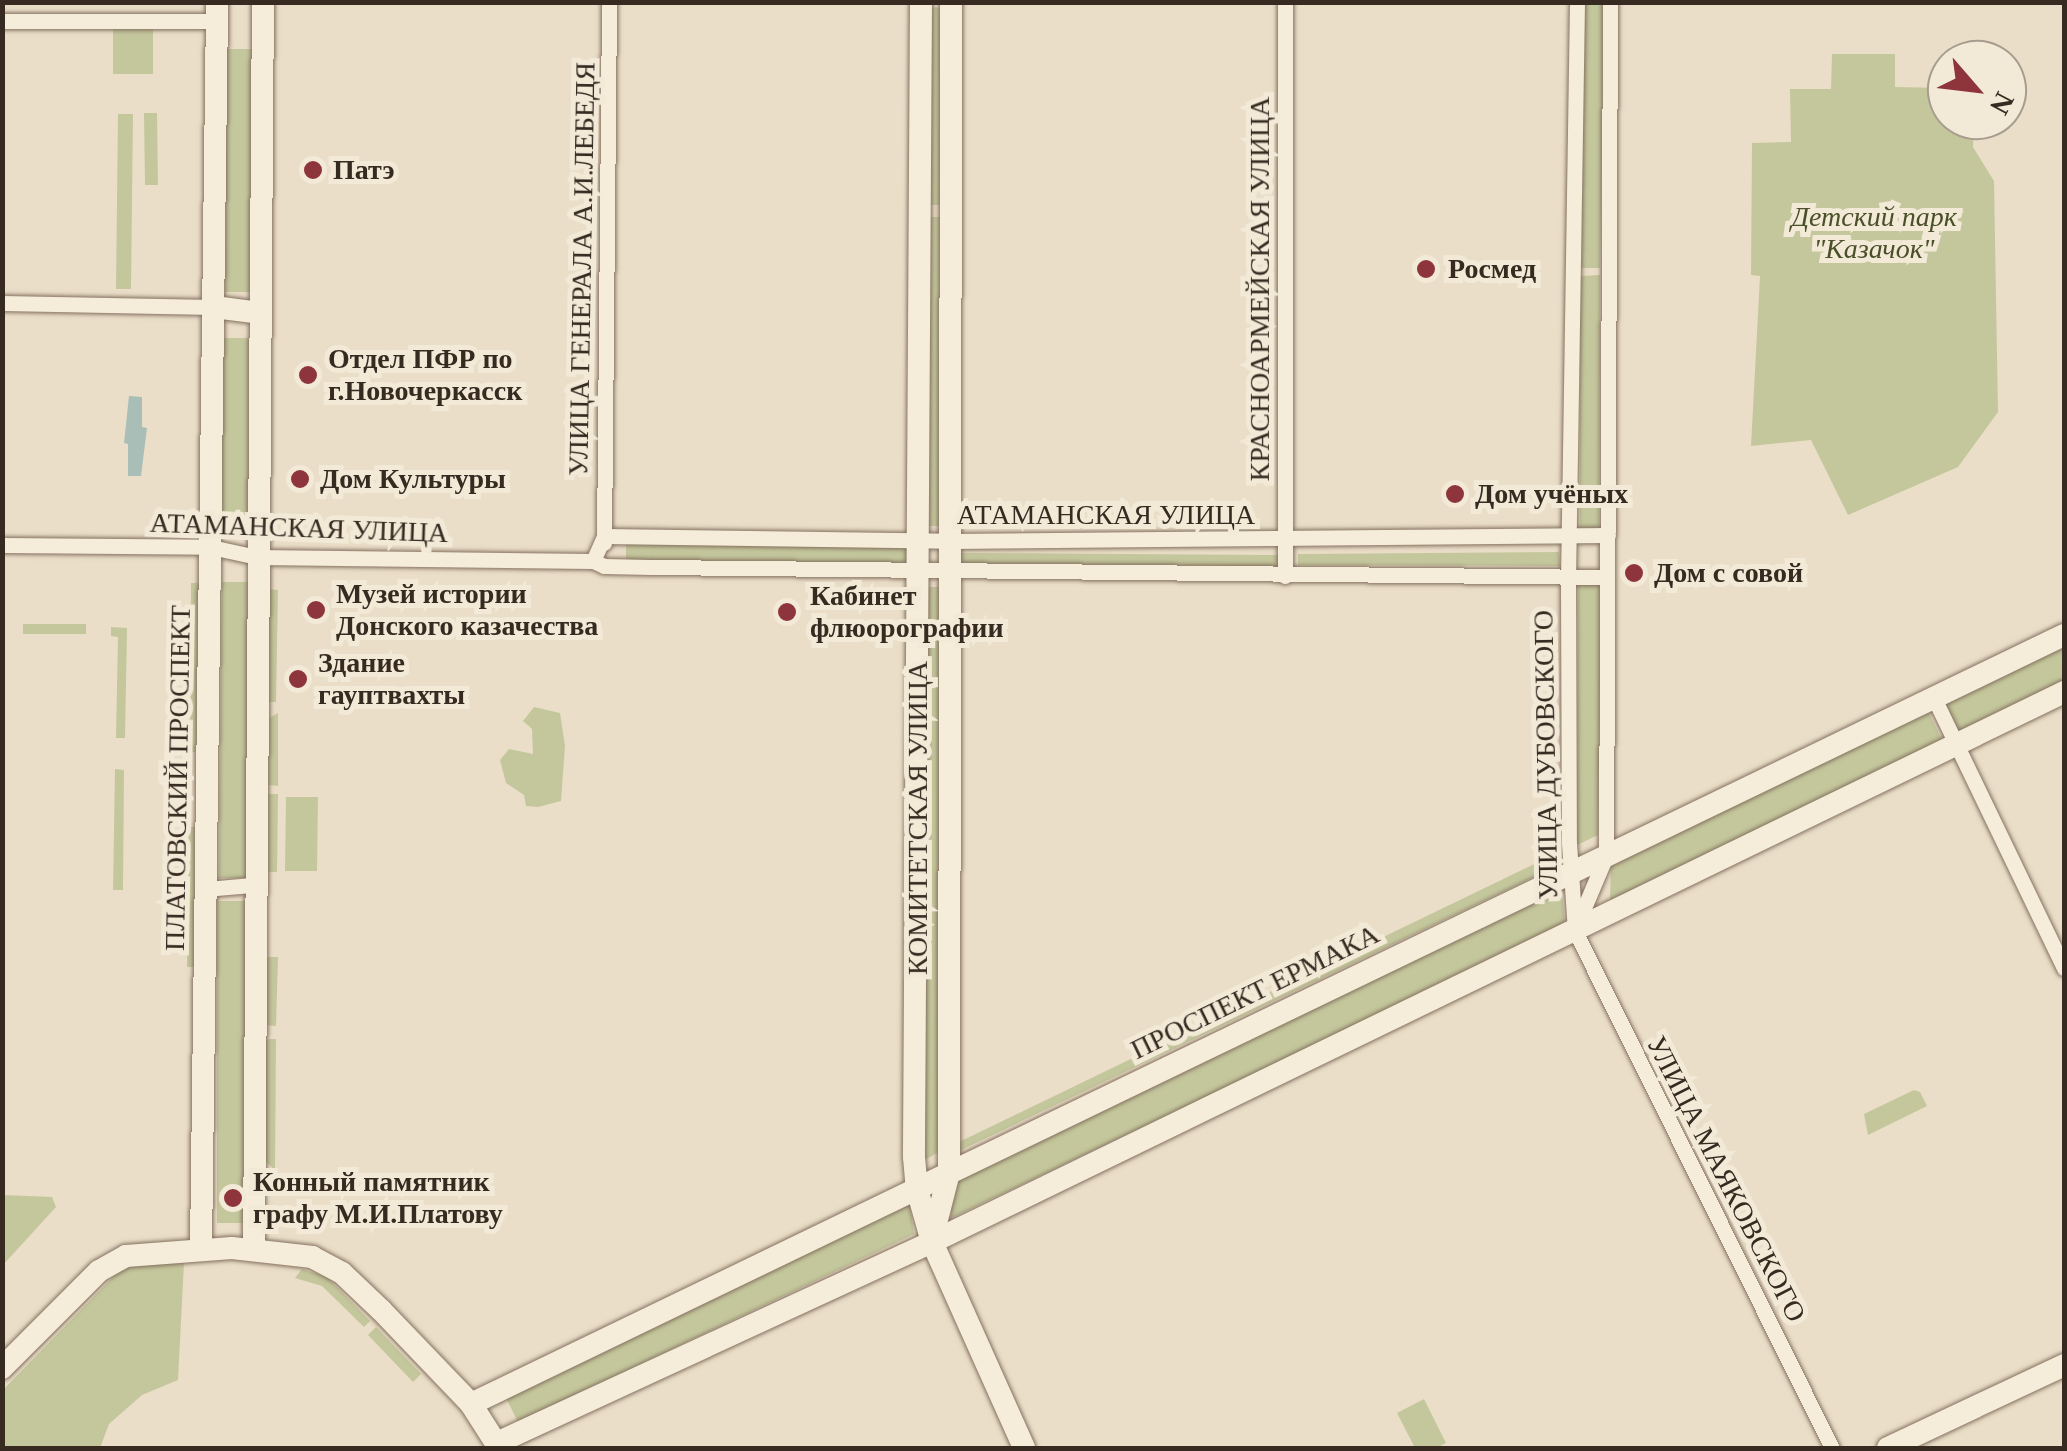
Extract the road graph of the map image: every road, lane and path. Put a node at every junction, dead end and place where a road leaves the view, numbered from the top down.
1 (262, 2) edge
2 (610, 2) edge
3 (920, 2) edge
4 (951, 2) edge
5 (1285, 2) edge
6 (1578, 2) edge
7 (1610, 2) edge
8 (217, 12) edge
9 (2, 21) edge
10 (951, 211) junction
11 (920, 212) junction
12 (1607, 271) junction
13 (1574, 272) junction
14 (2, 303) edge
15 (214, 307) junction
16 (260, 313) junction
17 (1608, 535) junction
18 (604, 536) junction
19 (1569, 536) junction
20 (919, 540) junction
21 (1285, 540) junction
22 (950, 541) junction
23 (2, 545) edge
24 (211, 547) junction
25 (257, 557) junction
26 (599, 564) junction
27 (919, 571) junction
28 (949, 571) junction
29 (1285, 576) junction
30 (1568, 577) junction
31 (1607, 578) junction
32 (2064, 635) edge
33 (2064, 692) edge
34 (1934, 698) junction
35 (1954, 746) junction
36 (1606, 856) junction
37 (1572, 873) junction
38 (253, 885) junction
39 (206, 889) junction
40 (1575, 931) junction
41 (2064, 968) edge
42 (949, 1173) junction
43 (916, 1189) junction
44 (932, 1242) junction
45 (201, 1249) junction
46 (254, 1249) junction
47 (2064, 1365) edge
48 (2, 1368) edge
49 (471, 1404) junction
50 (499, 1445) edge
51 (1024, 1448) edge
52 (1832, 1448) edge
53 (1888, 1448) edge

1 - 16 main road
2 - 18 street, УЛИЦА ГЕНЕРАЛА А.И.ЛЕБЕДЯ
3 - 11 main road, КОМИТЕТСКАЯ УЛИЦА
4 - 10 main road, КОМИТЕТСКАЯ УЛИЦА
5 - 21 street, КРАСНОАРМЕЙСКАЯ УЛИЦА
6 - 13 street, УЛИЦА ДУБОВСКОГО
7 - 12 street, УЛИЦА ДУБОВСКОГО
8 - 9 street
8 - 15 main road, ПЛАТОВСКИЙ ПРОСПЕКТ
10 - 11 street
10 - 22 main road, КОМИТЕТСКАЯ УЛИЦА
11 - 20 main road, КОМИТЕТСКАЯ УЛИЦА
12 - 13 street
12 - 17 street, УЛИЦА ДУБОВСКОГО
13 - 19 street, УЛИЦА ДУБОВСКОГО
14 - 15 street
15 - 16 main road
15 - 24 main road, ПЛАТОВСКИЙ ПРОСПЕКТ
16 - 25 main road
17 - 19 street, АТАМАНСКАЯ УЛИЦА
17 - 31 street, УЛИЦА ДУБОВСКОГО
18 - 20 street, АТАМАНСКАЯ УЛИЦА
18 - 26 street
19 - 21 street, АТАМАНСКАЯ УЛИЦА
19 - 30 street, УЛИЦА ДУБОВСКОГО
20 - 22 street, АТАМАНСКАЯ УЛИЦА
20 - 27 main road, КОМИТЕТСКАЯ УЛИЦА
21 - 22 street, АТАМАНСКАЯ УЛИЦА
21 - 29 street, КРАСНОАРМЕЙСКАЯ УЛИЦА
22 - 28 main road, КОМИТЕТСКАЯ УЛИЦА
23 - 24 street, АТАМАНСКАЯ УЛИЦА
24 - 25 street, АТАМАНСКАЯ УЛИЦА
24 - 39 main road, ПЛАТОВСКИЙ ПРОСПЕКТ
25 - 26 street, АТАМАНСКАЯ УЛИЦА
25 - 38 main road
26 - 27 street, АТАМАНСКАЯ УЛИЦА
27 - 28 street, АТАМАНСКАЯ УЛИЦА
27 - 43 main road, КОМИТЕТСКАЯ УЛИЦА
28 - 29 street, АТАМАНСКАЯ УЛИЦА
28 - 42 main road, КОМИТЕТСКАЯ УЛИЦА
29 - 30 street, АТАМАНСКАЯ УЛИЦА
30 - 31 street, АТАМАНСКАЯ УЛИЦА
30 - 37 street, УЛИЦА ДУБОВСКОГО
31 - 36 street, УЛИЦА ДУБОВСКОГО
32 - 34 main road, ПРОСПЕКТ ЕРМАКА
33 - 35 main road
34 - 35 street
34 - 36 main road, ПРОСПЕКТ ЕРМАКА
35 - 40 main road
35 - 41 street
36 - 37 main road, ПРОСПЕКТ ЕРМАКА
36 - 40 street, УЛИЦА ДУБОВСКОГО
37 - 40 street, УЛИЦА ДУБОВСКОГО
37 - 42 main road, ПРОСПЕКТ ЕРМАКА
38 - 39 street
38 - 46 main road
39 - 45 main road, ПЛАТОВСКИЙ ПРОСПЕКТ
40 - 44 main road
40 - 52 street, УЛИЦА МАЯКОВСКОГО
42 - 43 main road, ПРОСПЕКТ ЕРМАКА
42 - 44 main road, КОМИТЕТСКАЯ УЛИЦА
43 - 44 main road, КОМИТЕТСКАЯ УЛИЦА
43 - 49 main road, ПРОСПЕКТ ЕРМАКА
44 - 50 main road
44 - 51 main road, КОМИТЕТСКАЯ УЛИЦА
45 - 46 main road
45 - 48 main road
46 - 49 main road
47 - 53 main road
49 - 50 main road

